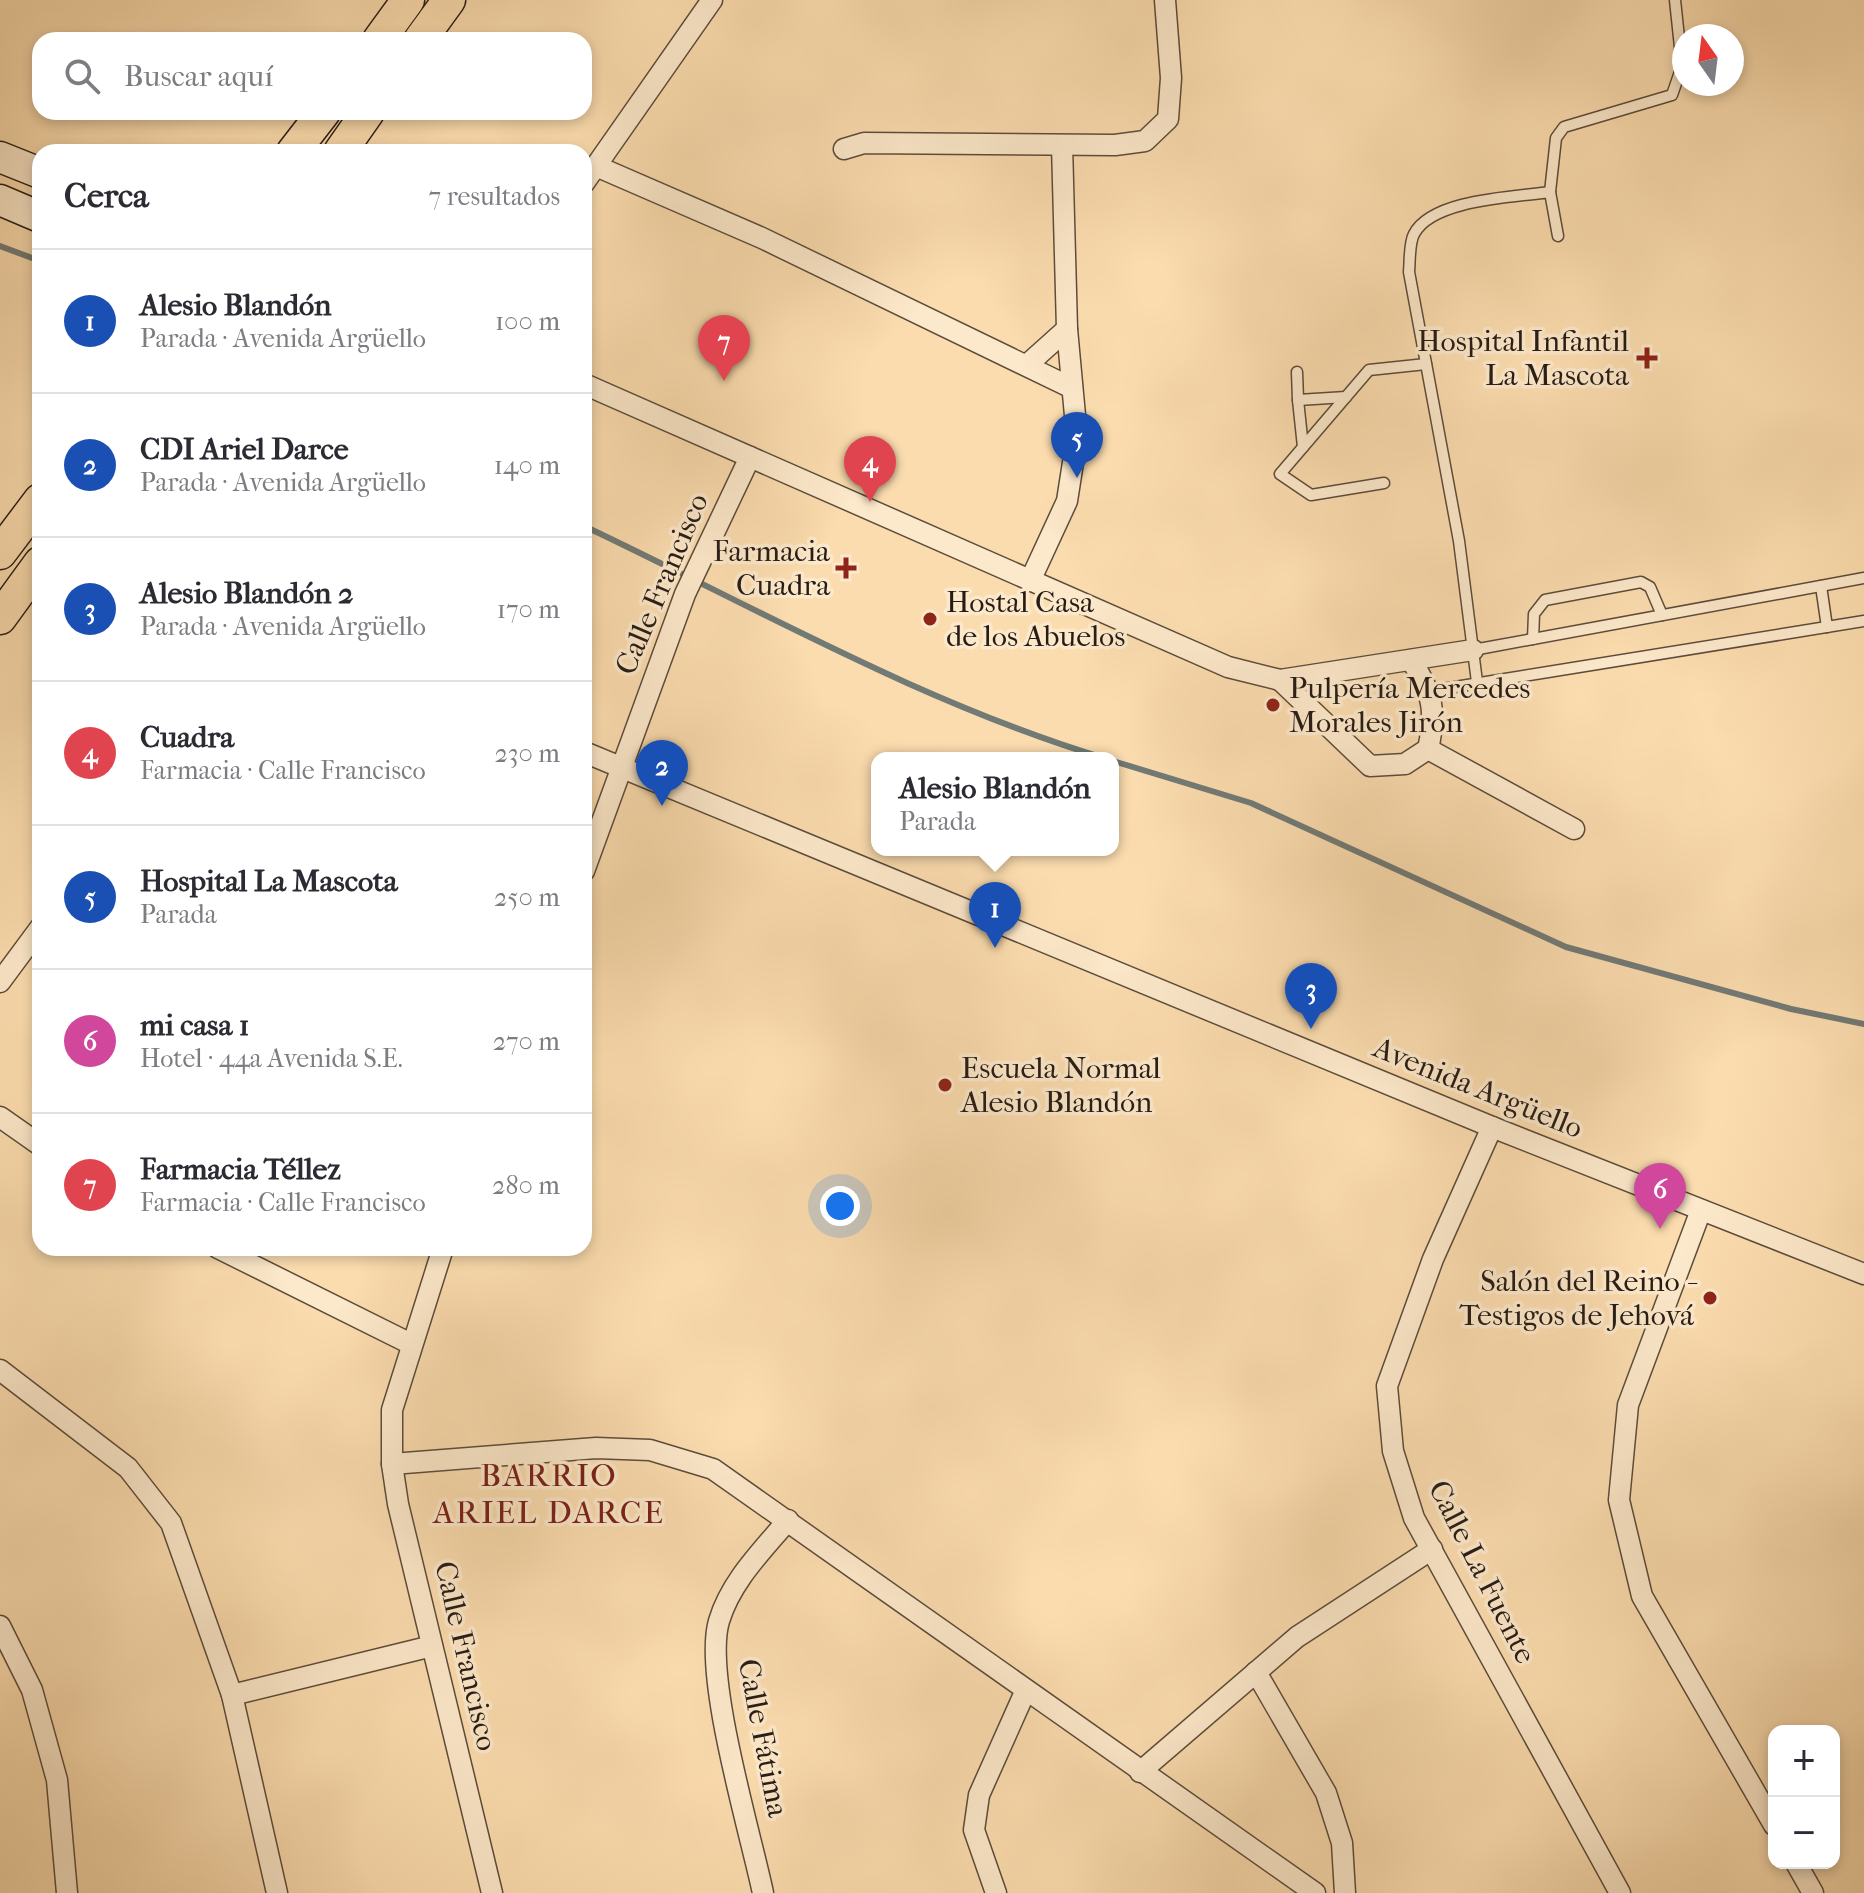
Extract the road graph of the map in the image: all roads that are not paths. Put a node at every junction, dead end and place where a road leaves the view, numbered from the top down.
1 (408, 0) edge
2 (449, 0) edge
3 (712, 0) edge
4 (1165, 0) edge
5 (1675, 0) edge
6 (385, 32) edge
7 (426, 32) edge
8 (318, 120) edge
9 (362, 120) edge
10 (299, 144) edge
11 (346, 144) edge
12 (1062, 145) junction
13 (844, 149) dead end
14 (0, 157) edge
15 (32, 170) edge
16 (592, 172) edge
17 (592, 176) edge
18 (1550, 192) junction
19 (0, 200) edge
20 (32, 214) edge
21 (1558, 236) dead end
22 (1067, 329) junction
23 (1028, 364) junction
24 (1426, 364) junction
25 (1297, 372) dead end
26 (592, 388) edge
27 (1072, 388) junction
28 (1346, 397) junction
29 (1298, 400) junction
30 (1303, 447) junction
31 (750, 457) junction
32 (1384, 483) dead end
33 (32, 511) edge
34 (0, 553) edge
35 (32, 574) edge
36 (1864, 578) edge
37 (1030, 581) junction
38 (1821, 586) junction
39 (1662, 615) junction
40 (0, 618) edge
41 (1864, 621) edge
42 (1827, 627) junction
43 (1533, 639) junction
44 (1473, 650) junction
45 (1411, 660) junction
46 (1280, 680) junction
47 (1477, 682) junction
48 (1430, 691) junction
49 (1428, 749) junction
50 (592, 756) edge
51 (620, 768) junction
52 (1574, 829) dead end
53 (592, 848) edge
54 (32, 939) edge
55 (0, 982) edge
56 (0, 1117) edge
57 (1492, 1127) junction
58 (32, 1139) edge
59 (1701, 1210) junction
60 (234, 1256) edge
61 (440, 1256) edge
62 (1864, 1274) edge
63 (411, 1344) junction
64 (0, 1370) edge
65 (392, 1464) junction
66 (788, 1520) junction
67 (1432, 1549) junction
68 (0, 1626) edge
69 (432, 1646) junction
70 (1256, 1672) junction
71 (1025, 1692) junction
72 (232, 1695) junction
73 (1140, 1772) junction
74 (1768, 1815) edge
75 (1799, 1869) edge
76 (67, 1893) edge
77 (277, 1893) edge
78 (492, 1893) edge
79 (763, 1893) edge
80 (996, 1893) edge
81 (1315, 1893) edge
82 (1345, 1893) edge
83 (1620, 1893) edge
84 (1813, 1893) edge

1 - 6 main road
2 - 7 main road
3 - 16 street
4 - 12 street
5 - 18 lane
8 - 10 main road
9 - 11 main road
12 - 13 street
12 - 22 street
14 - 15 main road
17 - 23 street
18 - 21 lane
18 - 24 lane
19 - 20 main road
22 - 23 street
22 - 27 street
23 - 27 street
24 - 28 lane
24 - 44 lane
25 - 29 lane
26 - 31 street
27 - 37 street
28 - 29 lane
28 - 30 lane
29 - 30 lane
30 - 32 lane
31 - 37 street
31 - 51 street, Calle Francisco
33 - 34 main road
35 - 40 main road
36 - 38 lane
37 - 46 street
38 - 39 lane
38 - 42 lane
39 - 43 lane
39 - 43 lane
41 - 42 lane
42 - 47 lane
43 - 44 lane
44 - 45 street
44 - 47 lane
45 - 46 street
45 - 48 street
46 - 49 street
47 - 48 lane
48 - 49 street
49 - 52 street
50 - 51 street, Avenida Argüello
51 - 53 street, Calle Francisco
51 - 57 street, Avenida Argüello
54 - 55 street
56 - 58 street
57 - 59 street, Avenida Argüello
57 - 67 street, Calle La Fuente
59 - 62 street, Avenida Argüello
59 - 74 street
60 - 63 street
61 - 63 street, Calle Francisco
63 - 65 street, Calle Francisco
64 - 72 street
65 - 66 street
65 - 69 street, Calle Francisco
66 - 71 street
66 - 79 street, Calle Fátima
67 - 70 street
67 - 83 street, Calle La Fuente
68 - 76 street
69 - 72 street
69 - 78 street, Calle Francisco
70 - 73 street
70 - 82 street
71 - 73 street
71 - 80 street
72 - 77 street
73 - 81 street
75 - 84 street

